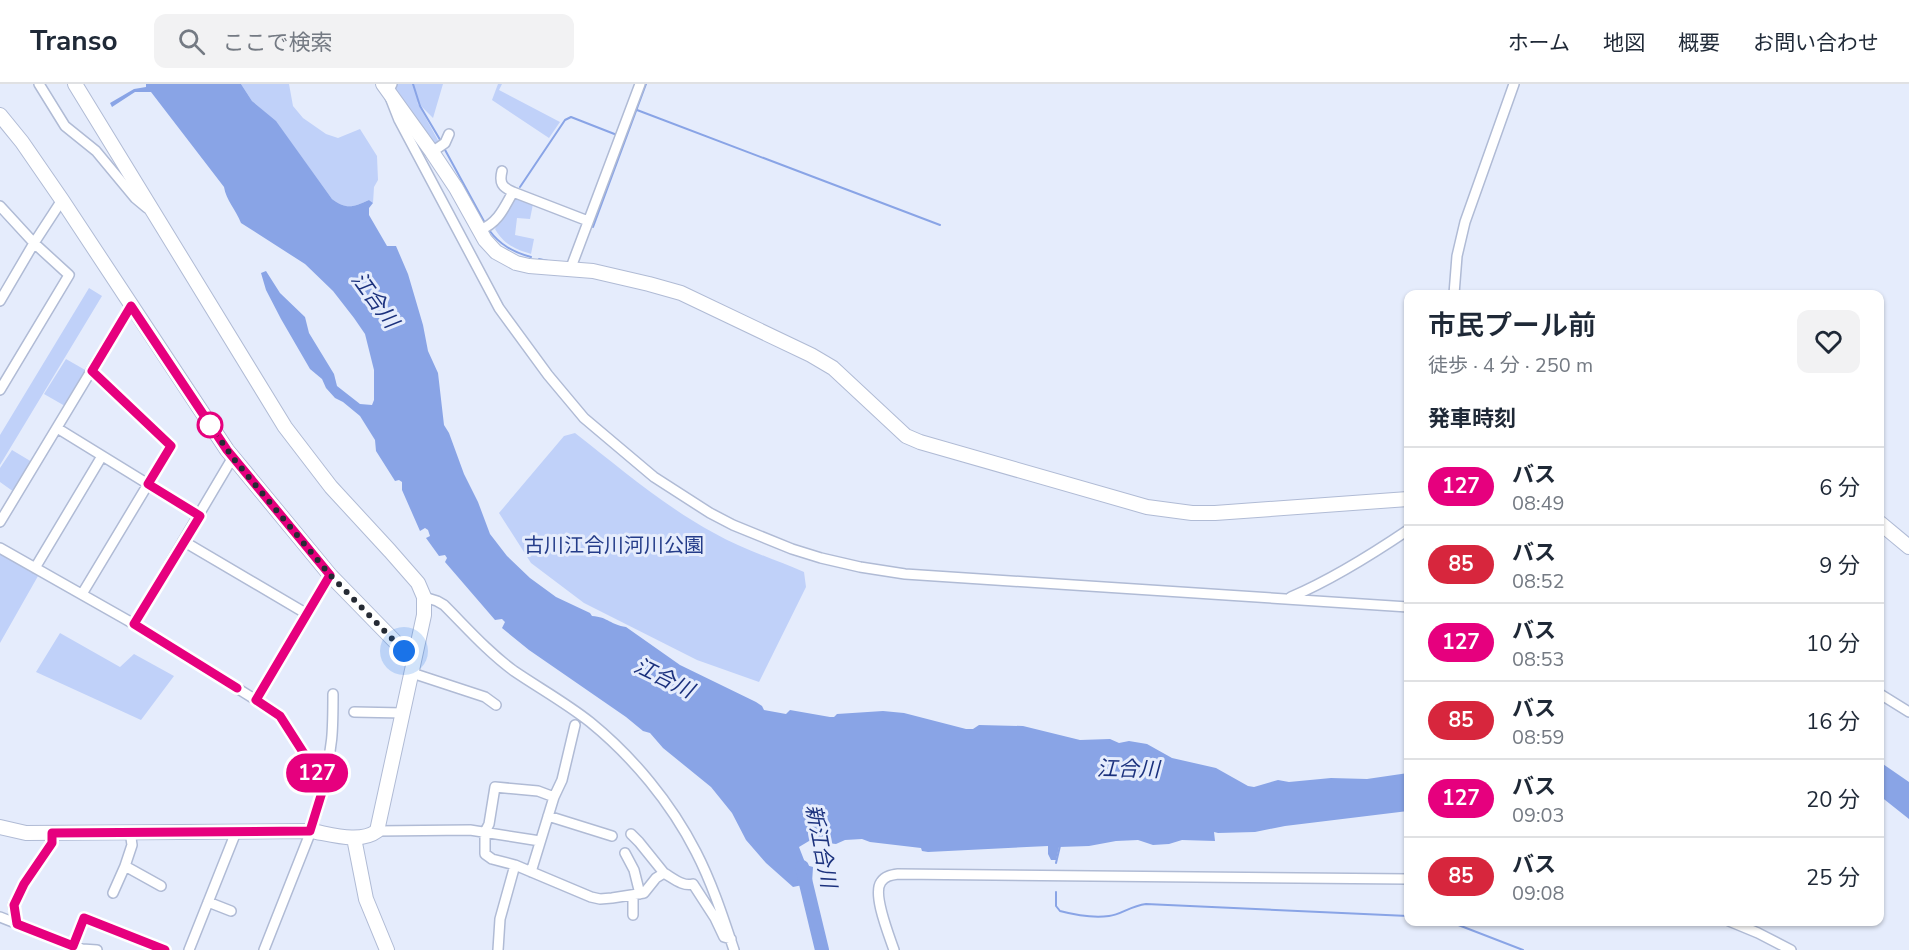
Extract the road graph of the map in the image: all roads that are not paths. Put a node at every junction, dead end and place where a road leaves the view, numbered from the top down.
1 (39, 84) edge
2 (75, 84) edge
3 (640, 84) edge
4 (1514, 84) edge
5 (388, 87) edge
6 (0, 114) edge
7 (449, 134) dead end
8 (439, 148) junction
9 (502, 171) dead end
10 (513, 192) junction
11 (62, 200) junction
12 (0, 206) edge
13 (154, 213) junction
14 (588, 221) junction
15 (485, 228) junction
16 (34, 243) junction
17 (570, 270) junction
18 (1454, 290) edge
19 (0, 301) edge
20 (131, 306) junction
21 (92, 371) junction
22 (0, 390) edge
23 (57, 428) junction
24 (102, 456) junction
25 (233, 458) junction
26 (148, 484) junction
27 (1404, 499) edge
28 (200, 516) junction
29 (0, 522) edge
30 (1884, 526) edge
31 (1404, 533) edge
32 (183, 542) junction
33 (1909, 547) edge
34 (0, 548) edge
35 (35, 568) junction
36 (330, 575) junction
37 (82, 594) junction
38 (424, 597) junction
39 (1289, 598) junction
40 (1404, 607) edge
41 (307, 614) junction
42 (134, 624) junction
43 (413, 667) junction
44 (333, 694) dead end
45 (1884, 696) edge
46 (256, 700) junction
47 (496, 705) dead end
48 (354, 712) dead end
49 (1909, 712) edge
50 (403, 713) junction
51 (575, 725) dead end
52 (321, 784) junction
53 (554, 797) junction
54 (548, 816) junction
55 (0, 827) edge
56 (130, 831) junction
57 (310, 831) junction
58 (378, 831) junction
59 (236, 832) junction
60 (485, 832) junction
61 (52, 833) junction
62 (631, 834) dead end
63 (612, 836) dead end
64 (354, 838) junction
65 (540, 841) junction
66 (625, 853) dead end
67 (515, 865) junction
68 (124, 866) junction
69 (531, 872) junction
70 (664, 873) junction
71 (1404, 879) edge
72 (161, 886) dead end
73 (113, 893) dead end
74 (636, 895) junction
75 (208, 902) junction
76 (231, 911) dead end
77 (633, 915) dead end
78 (0, 917) edge
79 (17, 924) junction
80 (1741, 926) edge
81 (730, 939) junction
82 (72, 948) edge
83 (97, 950) edge
84 (165, 950) edge
85 (189, 950) edge
86 (264, 950) edge
87 (387, 950) edge
88 (498, 950) edge
89 (734, 950) edge
90 (894, 950) edge
91 (1791, 950) edge

1 - 13 street
2 - 13 street
3 - 14 street
4 - 18 street
5 - 8 street
5 - 39 street
6 - 11 street
7 - 8 street
8 - 15 street
9 - 10 street
10 - 14 street
10 - 15 street
11 - 16 street
11 - 20 street
12 - 16 street
13 - 38 street
14 - 17 street
15 - 17 street
16 - 19 street
16 - 22 street
17 - 27 street
20 - 21 street
20 - 25 street
21 - 23 street
21 - 26 street
23 - 24 street
23 - 29 street
24 - 26 street
24 - 35 street
25 - 28 street
25 - 36 street
26 - 28 street
26 - 37 street
28 - 32 street
30 - 33 street
31 - 39 street
32 - 41 street
32 - 42 street
34 - 35 street
35 - 37 street
36 - 41 street
36 - 43 street
37 - 42 street
38 - 43 street
38 - 81 street
39 - 40 street
41 - 46 street
42 - 46 street
43 - 47 street
43 - 50 street
44 - 52 street
45 - 49 street
46 - 52 street
48 - 50 street
50 - 58 street
51 - 53 street
52 - 57 street
53 - 54 street
53 - 60 street
54 - 63 street
54 - 65 street
55 - 61 street
56 - 59 street
56 - 61 street
56 - 68 street
57 - 59 street
57 - 64 street
57 - 86 street
58 - 60 street
58 - 64 street
59 - 75 street
60 - 65 street
60 - 67 street
61 - 79 street
62 - 70 street
64 - 87 street
65 - 69 street
66 - 74 street
67 - 69 street
67 - 88 street
68 - 72 street
68 - 73 street
69 - 74 street
70 - 74 street
70 - 81 street
71 - 90 street
74 - 77 street
75 - 76 street
75 - 85 street
78 - 79 street
79 - 82 street
80 - 91 street
81 - 89 street
82 - 83 street
82 - 84 street

